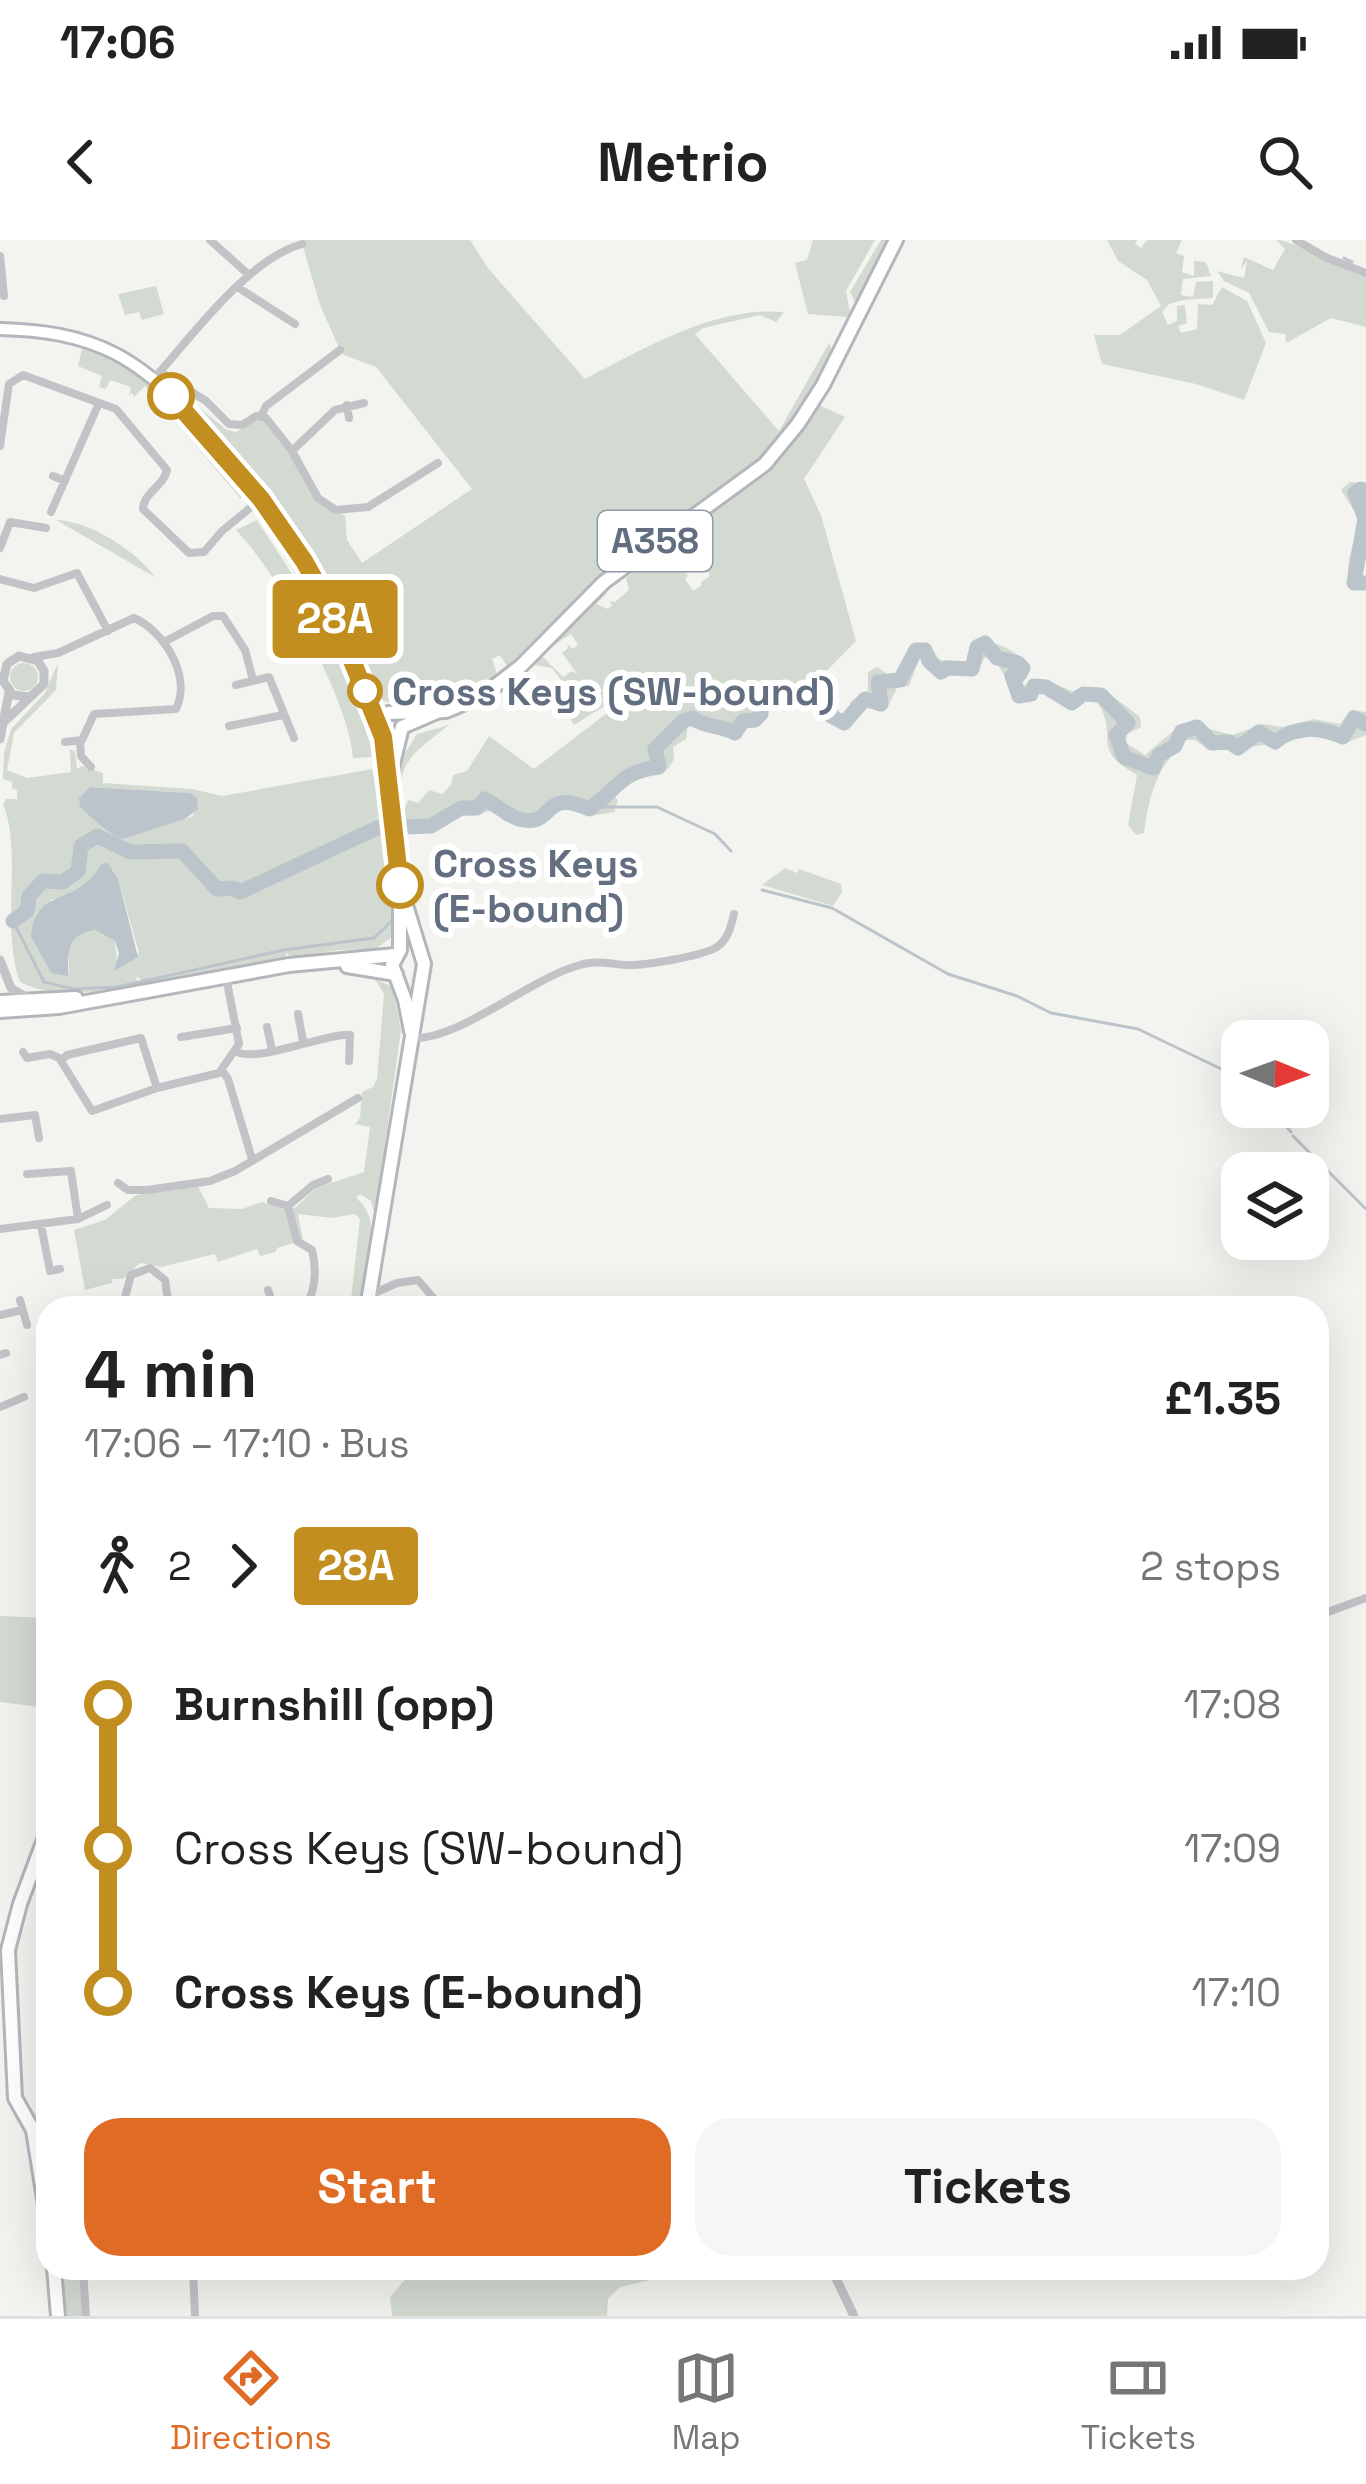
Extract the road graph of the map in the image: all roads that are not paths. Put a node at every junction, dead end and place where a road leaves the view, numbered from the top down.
1 (210, 240) edge
2 (896, 240) edge
3 (1296, 240) edge
4 (302, 244) dead end
5 (0, 256) edge
6 (1366, 273) edge
7 (249, 274) junction
8 (238, 288) junction
9 (4, 296) dead end
10 (295, 319) dead end
11 (0, 329) edge
12 (340, 350) dead end
13 (157, 376) junction
14 (99, 403) junction
15 (364, 403) dead end
16 (346, 405) junction
17 (261, 416) junction
18 (349, 418) dead end
19 (0, 446) edge
20 (292, 451) junction
21 (438, 463) dead end
22 (406, 464) dead end
23 (53, 476) dead end
24 (414, 476) junction
25 (65, 481) junction
26 (261, 499) junction
27 (51, 512) dead end
28 (0, 517) edge
29 (10, 522) junction
30 (46, 528) dead end
31 (0, 548) edge
32 (0, 579) edge
33 (108, 631) junction
34 (166, 640) junction
35 (58, 653) junction
36 (33, 658) junction
37 (3, 664) edge
38 (44, 671) junction
39 (254, 680) junction
40 (4, 684) edge
41 (236, 685) dead end
42 (366, 694) junction
43 (29, 697) junction
44 (283, 715) junction
45 (5, 721) junction
46 (396, 722) junction
47 (229, 726) dead end
48 (380, 732) junction
49 (294, 738) dead end
50 (0, 739) edge
51 (65, 742) dead end
52 (80, 742) junction
53 (91, 767) dead end
54 (388, 778) junction
55 (400, 890) junction
56 (734, 914) dead end
57 (398, 953) junction
58 (420, 953) junction
59 (0, 959) edge
60 (334, 963) junction
61 (4, 974) junction
62 (397, 975) junction
63 (420, 975) junction
64 (226, 976) junction
65 (38, 999) junction
66 (101, 999) junction
67 (1, 1007) edge
68 (298, 1014) dead end
69 (353, 1022) dead end
70 (267, 1027) dead end
71 (237, 1028) junction
72 (410, 1035) junction
73 (350, 1036) junction
74 (181, 1037) dead end
75 (303, 1041) junction
76 (272, 1050) junction
77 (23, 1052) dead end
78 (237, 1052) junction
79 (61, 1059) junction
80 (350, 1061) dead end
81 (222, 1070) junction
82 (158, 1088) junction
83 (356, 1115) dead end
84 (0, 1119) edge
85 (39, 1138) dead end
86 (251, 1161) junction
87 (32, 1170) dead end
88 (309, 1174) dead end
89 (328, 1179) dead end
90 (118, 1183) dead end
91 (313, 1185) junction
92 (271, 1201) dead end
93 (107, 1205) dead end
94 (288, 1206) junction
95 (78, 1219) junction
96 (41, 1225) junction
97 (0, 1229) edge
98 (50, 1271) dead end
99 (268, 1290) dead end
100 (125, 1296) edge
101 (167, 1296) edge
102 (270, 1296) edge
103 (311, 1296) edge
104 (369, 1296) edge
105 (377, 1296) edge
106 (432, 1296) edge
107 (0, 1315) edge
108 (28, 1325) dead end
109 (24, 1397) dead end
110 (0, 1407) edge
111 (1366, 1598) edge
112 (1329, 1612) edge
113 (36, 1861) edge
114 (4, 1968) edge
115 (15, 2098) junction
116 (0, 2104) edge
117 (36, 2149) edge
118 (55, 2280) edge
119 (84, 2280) edge
120 (194, 2280) edge
121 (837, 2280) edge
122 (58, 2316) edge
123 (86, 2316) edge
124 (195, 2316) edge
125 (854, 2316) edge

1 - 7 street
2 - 46 main road, A358
3 - 6 street
4 - 7 street
5 - 9 street
7 - 8 street
8 - 10 street
8 - 13 street
11 - 13 main road
12 - 17 street
13 - 17 street
13 - 26 main road
14 - 19 street
14 - 25 street
14 - 26 street
15 - 16 street
16 - 18 street
16 - 20 street
17 - 20 street
20 - 24 street
21 - 24 street
22 - 24 street
23 - 25 street
25 - 27 street
26 - 42 main road
28 - 29 street
29 - 30 street
29 - 31 street
32 - 33 street
33 - 34 street
33 - 35 street
34 - 39 street
34 - 52 street
35 - 36 street
35 - 38 street
36 - 37 street
36 - 38 street
37 - 40 street
38 - 43 street
39 - 41 street
39 - 44 street
40 - 43 street
40 - 45 street
42 - 46 main road
42 - 48 main road
43 - 45 street
44 - 47 street
44 - 49 street
45 - 50 street
46 - 48 main road, A358
46 - 48 main road, A358
46 - 54 main road
48 - 54 main road
51 - 52 street
52 - 53 street
54 - 55 main road
55 - 57 main road
55 - 58 main road
56 - 72 street
57 - 58 main road
57 - 60 main road
57 - 62 main road
58 - 63 main road
59 - 61 street
60 - 62 main road
60 - 64 main road
61 - 65 street
61 - 67 street
62 - 63 main road
62 - 72 main road
63 - 72 main road
64 - 66 main road
64 - 71 street
65 - 66 main road
65 - 67 main road
66 - 67 main road
68 - 75 street
69 - 73 street
70 - 76 street
71 - 74 street
71 - 78 street
72 - 104 main road
73 - 75 street
73 - 80 street
75 - 76 street
76 - 78 street
77 - 79 street
78 - 81 street
79 - 82 street
79 - 82 street
81 - 82 street
81 - 86 street
83 - 86 street
84 - 85 street
86 - 90 street
87 - 95 street
88 - 91 street
89 - 91 street
91 - 94 street
92 - 94 street
93 - 95 street
94 - 103 street
95 - 96 street
96 - 97 street
96 - 98 street
99 - 102 street
100 - 101 street
105 - 106 street
107 - 108 street
109 - 110 street
111 - 112 street
113 - 114 main road
114 - 115 main road
115 - 116 main road
115 - 117 main road
118 - 122 main road
119 - 123 street
120 - 124 street
121 - 125 street

